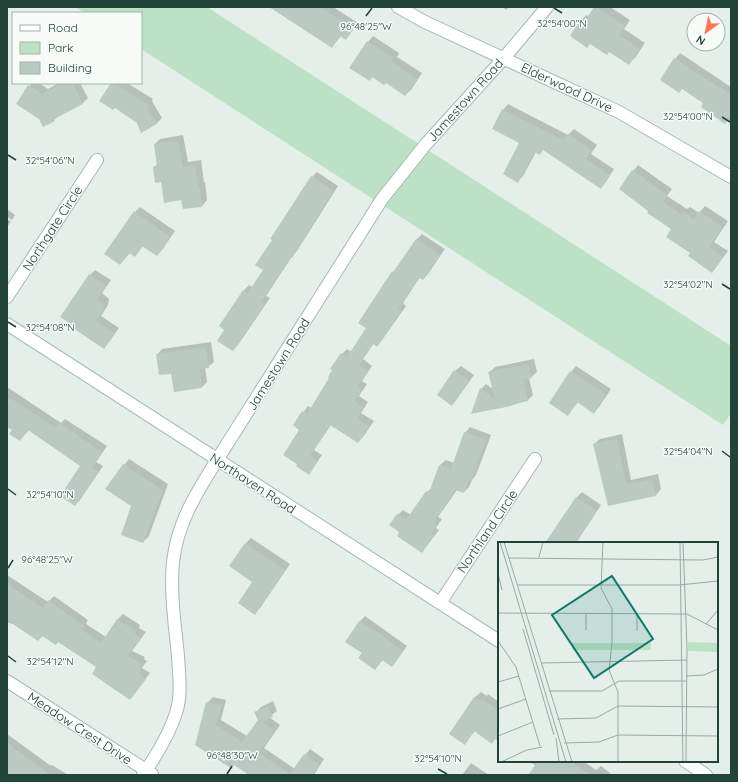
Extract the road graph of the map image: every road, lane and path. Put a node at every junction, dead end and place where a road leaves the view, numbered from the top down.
1 (398, 7) edge
2 (547, 7) edge
3 (504, 58) junction
4 (97, 160) dead end
5 (731, 177) edge
6 (7, 297) edge
7 (7, 324) edge
8 (535, 459) dead end
9 (217, 460) junction
10 (440, 603) junction
11 (498, 640) edge
12 (7, 680) edge
13 (686, 762) edge
14 (148, 774) edge
15 (706, 775) edge

1 - 3 street, Elderwood Drive
2 - 3 street, Jamestown Road
3 - 5 street, Elderwood Drive
3 - 9 street, Jamestown Road
4 - 6 street, Northgate Circle
7 - 9 street, Northaven Road
8 - 10 street, Northland Circle
9 - 10 street, Northaven Road
9 - 14 street, Jamestown Road
10 - 11 street, Northaven Road
12 - 14 street, Meadow Crest Drive
13 - 15 street

